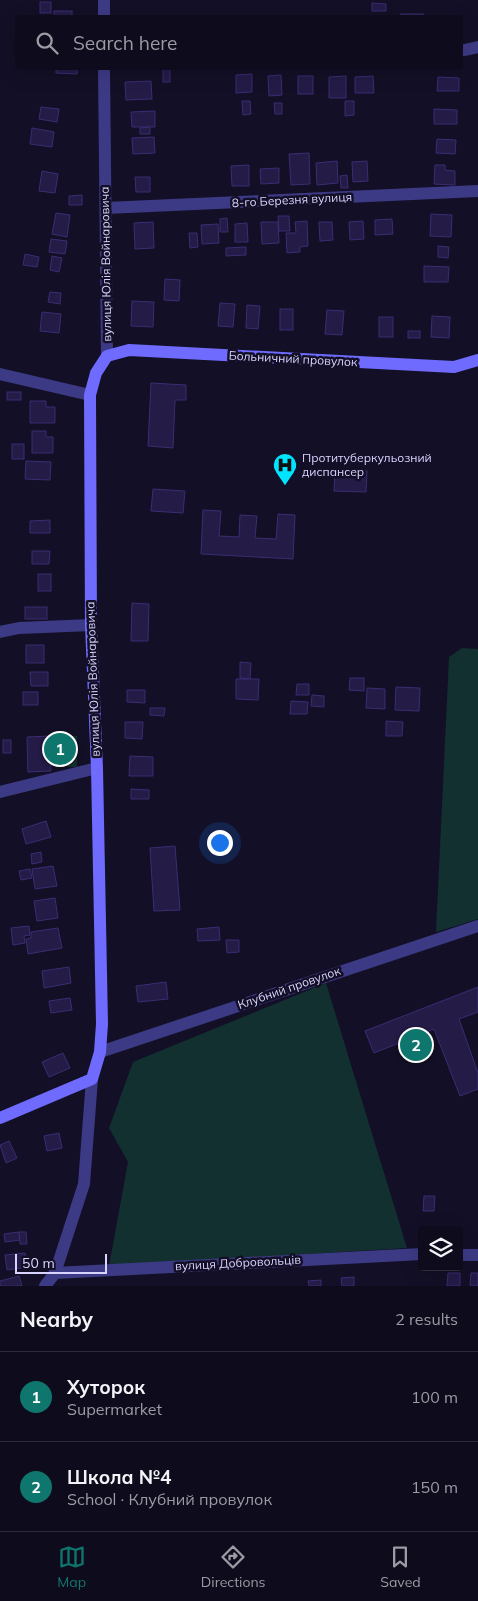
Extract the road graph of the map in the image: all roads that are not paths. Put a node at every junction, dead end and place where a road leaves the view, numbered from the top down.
1 (104, 0) edge
2 (104, 15) edge
3 (478, 47) edge
4 (463, 50) edge
5 (104, 70) edge
6 (478, 191) edge
7 (106, 208) junction
8 (107, 356) junction
9 (478, 360) edge
10 (0, 374) edge
11 (90, 395) junction
12 (91, 625) junction
13 (0, 632) edge
14 (97, 768) junction
15 (0, 792) edge
16 (478, 926) edge
17 (100, 1052) junction
18 (92, 1079) junction
19 (0, 1118) edge
20 (418, 1254) edge
21 (463, 1255) edge
22 (478, 1255) edge
23 (54, 1273) junction
24 (45, 1286) edge

1 - 2 street
3 - 4 street
5 - 7 street, вулиця Юлія Войнаровича
6 - 7 street, 8-го Березня вулиця
7 - 8 street, вулиця Юлія Войнаровича
8 - 9 main road, Больничний провулок
8 - 11 main road, вулиця Юлія Войнаровича
10 - 11 street
11 - 12 main road, вулиця Юлія Войнаровича
12 - 13 street
12 - 14 main road, вулиця Юлія Войнаровича
14 - 15 street
14 - 17 main road, вулиця Юлія Войнаровича
16 - 17 street, Клубний провулок
17 - 18 main road, вулиця Юлія Войнаровича
18 - 19 main road
18 - 23 street, вулиця Юлія Войнаровича
20 - 23 street, вулиця Добровольців
21 - 22 street
23 - 24 street, вулиця Юлія Войнаровича

